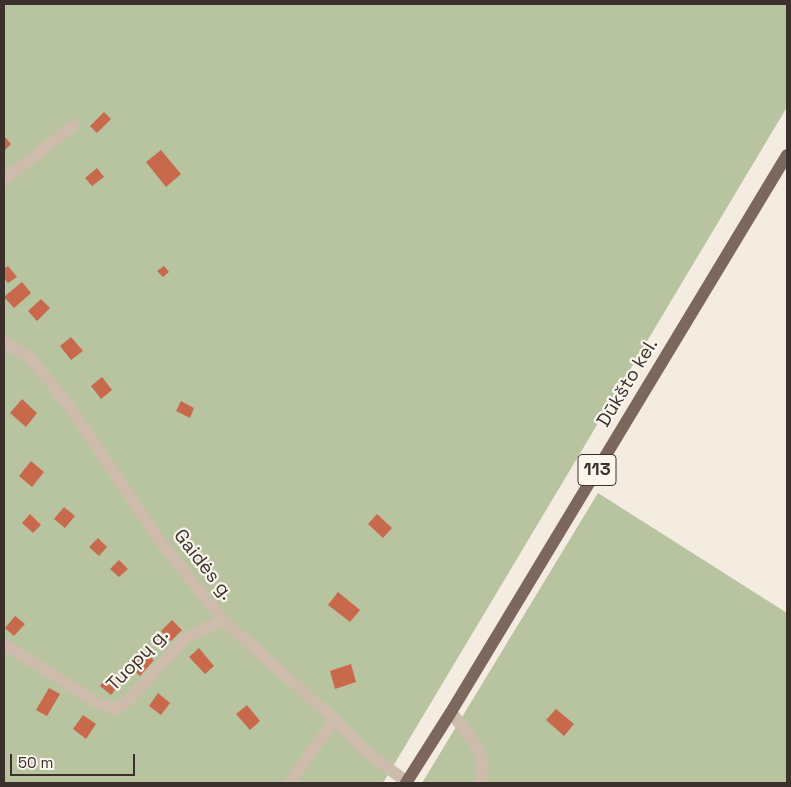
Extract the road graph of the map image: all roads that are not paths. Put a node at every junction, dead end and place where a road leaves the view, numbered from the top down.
1 (74, 124) dead end
2 (787, 155) edge
3 (4, 180) edge
4 (4, 342) edge
5 (224, 620) junction
6 (4, 644) edge
7 (451, 712) junction
8 (335, 720) junction
9 (290, 783) edge
10 (406, 783) edge
11 (479, 783) edge

1 - 3 street
2 - 7 main road, Dūkšto kel. / 113
4 - 5 street, Gaidės g.
5 - 6 street, Tuopų g.
5 - 8 street, Gaidės g.
7 - 10 main road, Dūkšto kel. / 113
7 - 11 street
8 - 9 street
8 - 10 street, Gaidės g.

